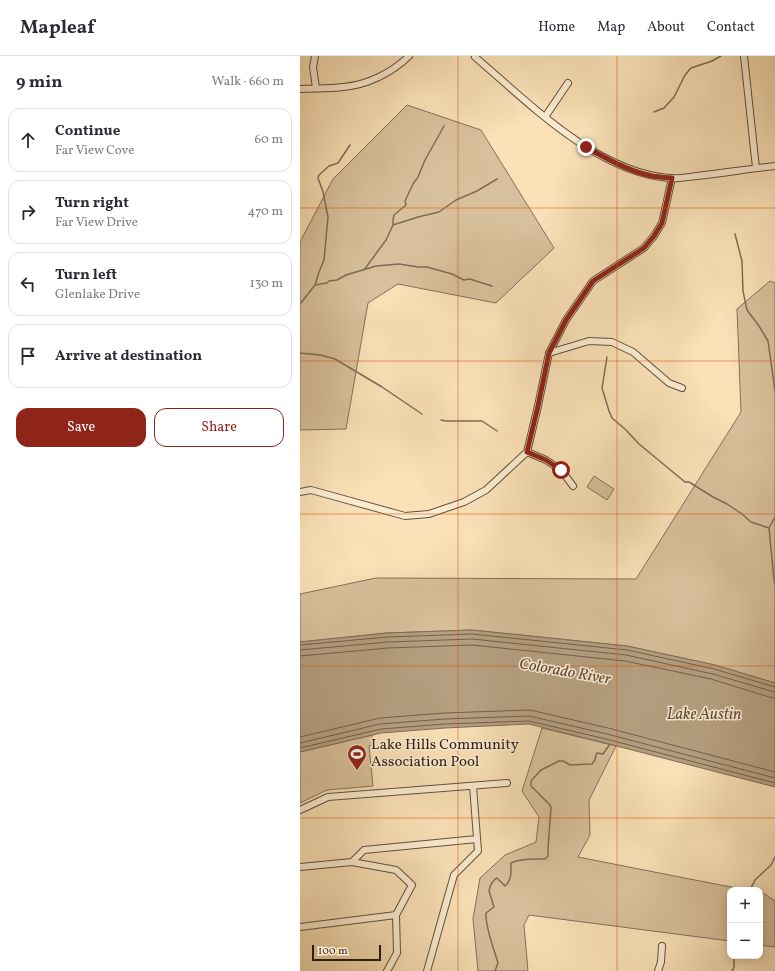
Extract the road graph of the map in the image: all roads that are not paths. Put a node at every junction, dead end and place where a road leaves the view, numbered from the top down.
1 (315, 56) edge
2 (409, 56) edge
3 (744, 56) edge
4 (475, 57) dead end
5 (568, 83) dead end
6 (316, 88) junction
7 (300, 89) edge
8 (545, 117) junction
9 (775, 166) edge
10 (756, 168) junction
11 (672, 178) junction
12 (549, 353) junction
13 (682, 388) dead end
14 (527, 452) junction
15 (573, 486) dead end
16 (300, 492) edge
17 (507, 783) dead end
18 (473, 786) junction
19 (300, 810) edge
20 (477, 839) junction
21 (352, 862) junction
22 (300, 867) edge
23 (396, 915) junction
24 (300, 928) edge
25 (662, 946) dead end
26 (387, 971) edge
27 (427, 971) edge
28 (658, 971) edge

1 - 6 street
2 - 6 street
3 - 10 street
4 - 8 street
5 - 8 street
6 - 7 street
8 - 11 street
9 - 10 street
10 - 11 street
11 - 12 street
12 - 13 street
12 - 14 street
14 - 15 street
14 - 16 street
17 - 18 street
18 - 19 street
18 - 20 street
20 - 21 street
20 - 27 street
21 - 22 street
21 - 23 street
23 - 24 street
23 - 26 street
25 - 28 street

